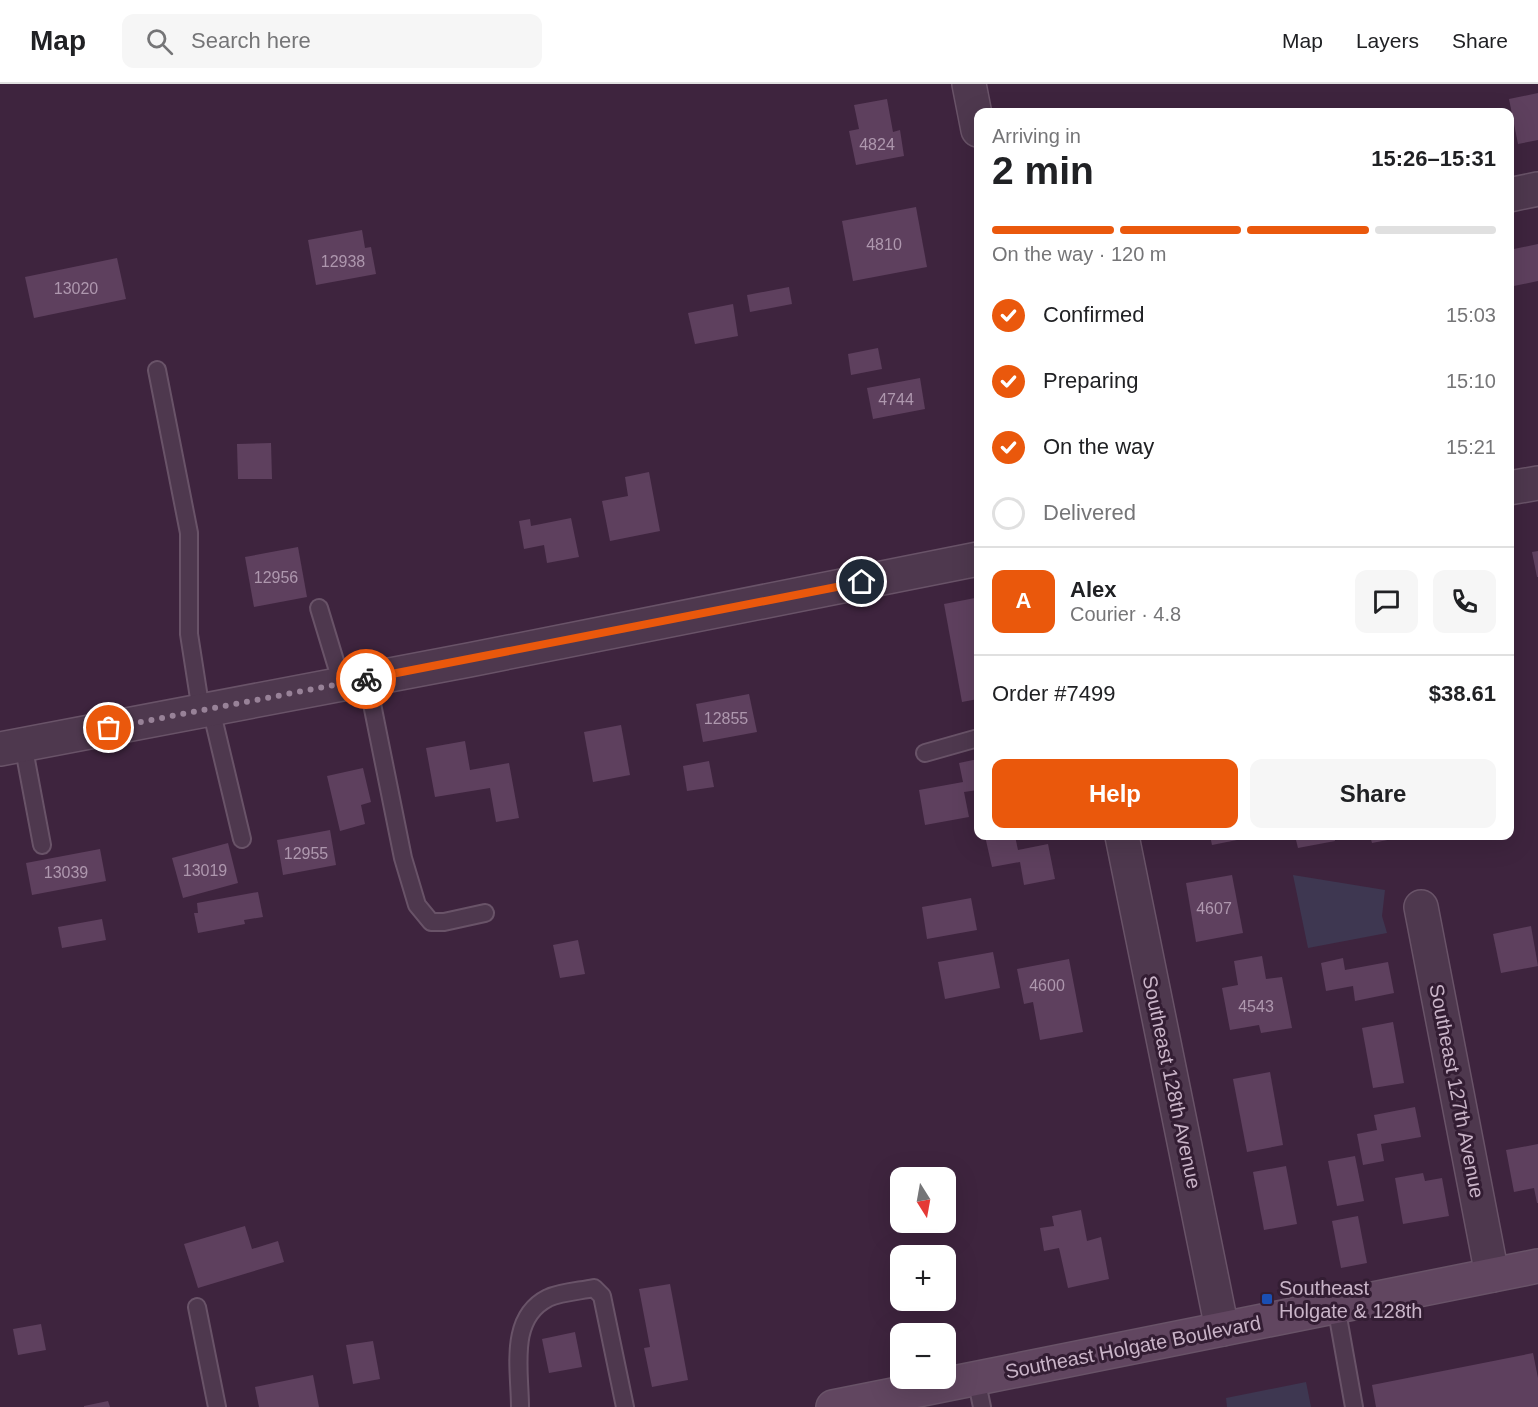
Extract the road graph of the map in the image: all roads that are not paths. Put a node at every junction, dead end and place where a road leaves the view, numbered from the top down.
1 (969, 84) edge
2 (974, 110) edge
3 (1538, 189) edge
4 (1514, 194) edge
5 (157, 370) dead end
6 (1538, 483) edge
7 (1514, 487) edge
8 (974, 560) edge
9 (319, 608) dead end
10 (354, 682) junction
11 (206, 710) junction
12 (974, 739) edge
13 (11, 746) edge
14 (925, 753) dead end
15 (242, 839) dead end
16 (1123, 840) edge
17 (42, 845) dead end
18 (1421, 907) dead end
19 (485, 913) dead end
20 (1538, 1266) edge
21 (1492, 1275) junction
22 (1336, 1306) junction
23 (197, 1307) dead end
24 (1222, 1329) junction
25 (979, 1393) edge
26 (217, 1407) edge
27 (520, 1407) edge
28 (625, 1407) edge
29 (833, 1407) edge
30 (1354, 1407) edge

1 - 2 street
3 - 4 street
5 - 11 lane
6 - 7 street
8 - 10 street
9 - 10 lane
10 - 11 street
10 - 19 lane
11 - 13 street
11 - 15 lane
12 - 14 lane
13 - 17 lane
16 - 24 street, Southeast 128th Avenue
18 - 21 street, Southeast 127th Avenue
20 - 21 street, Southeast Holgate Boulevard
21 - 22 street, Southeast Holgate Boulevard
22 - 24 street, Southeast Holgate Boulevard
22 - 30 lane
23 - 26 lane
24 - 25 street, Southeast Holgate Boulevard
25 - 29 street, Southeast Holgate Boulevard
27 - 28 lane

